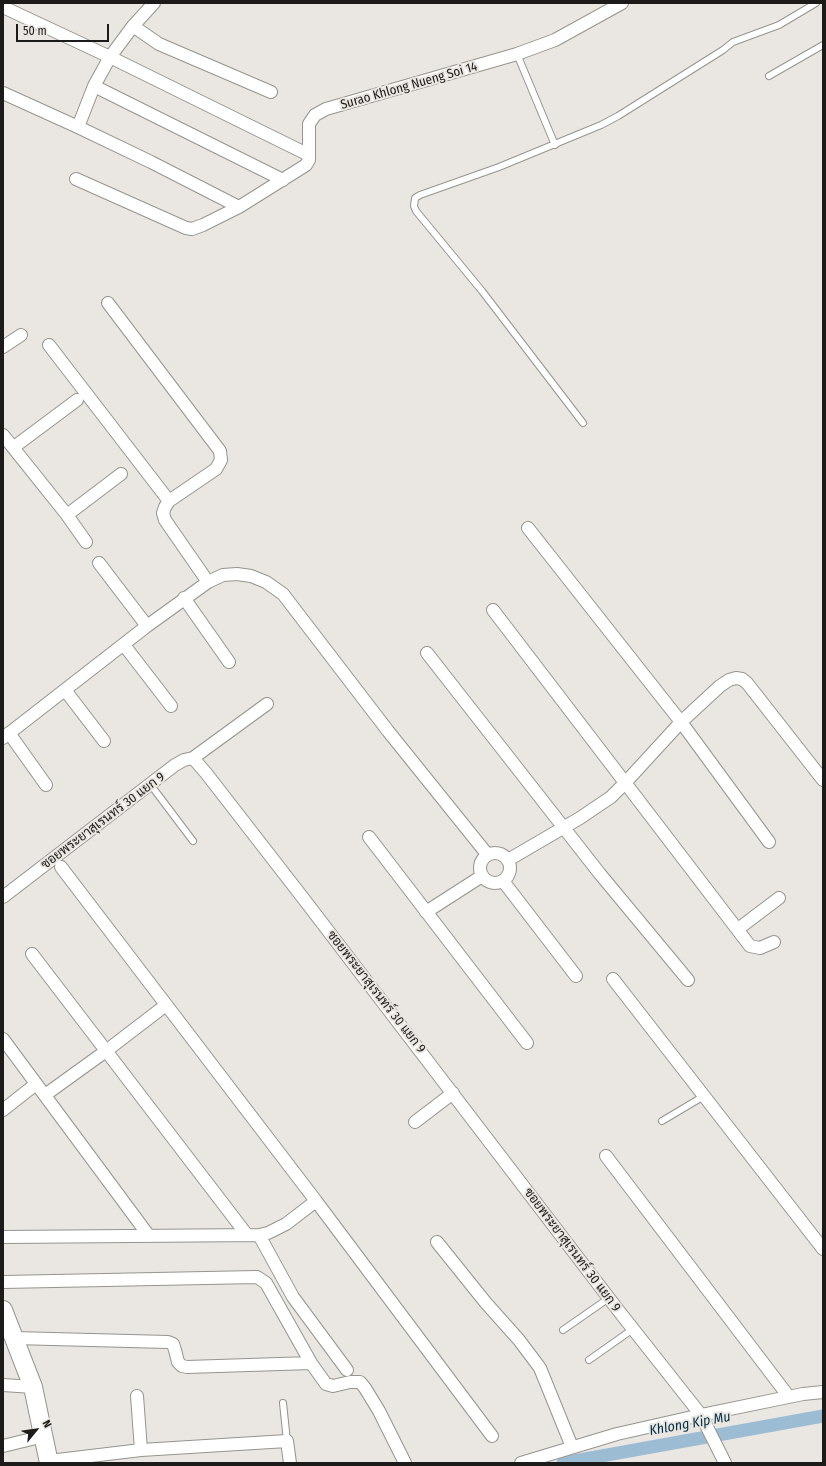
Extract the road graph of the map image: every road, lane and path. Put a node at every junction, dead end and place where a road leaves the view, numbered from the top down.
1 (154, 3) edge
2 (622, 3) edge
3 (816, 3) edge
4 (3, 7) edge
5 (133, 26) junction
6 (823, 46) edge
7 (517, 54) junction
8 (110, 57) junction
9 (769, 76) dead end
10 (94, 86) junction
11 (271, 92) dead end
12 (3, 93) edge
13 (78, 127) junction
14 (555, 145) junction
15 (309, 155) junction
16 (76, 179) dead end
17 (283, 180) junction
18 (239, 207) junction
19 (108, 303) dead end
20 (22, 335) dead end
21 (49, 345) dead end
22 (3, 347) edge
23 (77, 400) dead end
24 (582, 423) dead end
25 (3, 435) edge
26 (14, 447) junction
27 (121, 474) dead end
28 (169, 501) junction
29 (67, 515) junction
30 (528, 528) dead end
31 (86, 542) dead end
32 (100, 563) dead end
33 (208, 582) junction
34 (184, 598) junction
35 (493, 610) dead end
36 (147, 626) junction
37 (124, 645) junction
38 (427, 653) dead end
39 (229, 662) dead end
40 (65, 690) junction
41 (267, 704) dead end
42 (171, 706) dead end
43 (681, 722) junction
44 (6, 736) edge
45 (104, 741) dead end
46 (192, 758) junction
47 (823, 780) edge
48 (625, 783) junction
49 (150, 784) junction
50 (46, 785) dead end
51 (562, 827) junction
52 (369, 837) dead end
53 (193, 841) dead end
54 (769, 842) dead end
55 (487, 854) junction
56 (508, 860) junction
57 (61, 866) dead end
58 (482, 876) junction
59 (503, 881) junction
60 (3, 897) edge
61 (779, 898) dead end
62 (426, 912) junction
63 (738, 929) junction
64 (774, 942) dead end
65 (32, 954) dead end
66 (576, 976) dead end
67 (613, 979) dead end
68 (688, 980) dead end
69 (166, 1005) junction
70 (3, 1039) edge
71 (527, 1043) dead end
72 (106, 1051) junction
73 (36, 1084) junction
74 (453, 1093) junction
75 (45, 1095) junction
76 (704, 1096) junction
77 (3, 1110) edge
78 (662, 1121) dead end
79 (415, 1122) dead end
80 (606, 1156) dead end
81 (316, 1201) junction
82 (253, 1235) junction
83 (149, 1236) junction
84 (3, 1237) edge
85 (437, 1242) dead end
86 (823, 1249) edge
87 (3, 1282) edge
88 (608, 1298) junction
89 (3, 1310) edge
90 (563, 1330) dead end
91 (633, 1330) junction
92 (14, 1338) junction
93 (589, 1360) dead end
94 (311, 1363) junction
95 (347, 1370) dead end
96 (3, 1385) edge
97 (33, 1387) junction
98 (823, 1392) edge
99 (137, 1396) dead end
100 (788, 1397) junction
101 (283, 1403) dead end
102 (703, 1418) junction
103 (44, 1436) junction
104 (492, 1436) dead end
105 (287, 1441) junction
106 (3, 1446) edge
107 (572, 1447) junction
108 (141, 1450) junction
109 (49, 1462) edge
110 (290, 1463) edge
111 (405, 1463) edge
112 (521, 1463) edge
113 (725, 1463) edge

1 - 5 street
2 - 7 street, Surao Khlong Nueng Soi 14
3 - 14 lane
4 - 8 street
5 - 8 street
5 - 11 street
6 - 9 lane
7 - 14 lane
7 - 15 street, Surao Khlong Nueng Soi 14
8 - 10 street
8 - 15 street
10 - 13 street
10 - 17 street
12 - 13 street
13 - 18 street
14 - 24 lane
15 - 17 street
16 - 18 street
17 - 18 street
19 - 28 street
20 - 22 street
21 - 28 street
23 - 26 street
25 - 26 street
26 - 29 street
27 - 29 street
28 - 33 street
29 - 31 street
30 - 43 street
32 - 36 street
33 - 34 street
33 - 55 street
34 - 36 street
34 - 39 street
35 - 48 street
36 - 37 street
37 - 40 street
37 - 42 street
38 - 51 street
40 - 44 street
40 - 45 street
41 - 46 street
43 - 47 street
43 - 48 street
43 - 54 street
44 - 50 street
46 - 49 street, ซอยพระยาสุเรนทร์ 30 แยก 9
46 - 74 street, ซอยพระยาสุเรนทร์ 30 แยก 9
48 - 51 street
48 - 63 street
49 - 53 lane
49 - 60 street, ซอยพระยาสุเรนทร์ 30 แยก 9
51 - 56 street
51 - 68 street
52 - 62 street
55 - 56 street
55 - 58 street
56 - 59 street
57 - 69 street
58 - 59 street
58 - 62 street
59 - 66 street
61 - 63 street
62 - 71 street
63 - 64 street
65 - 72 street
67 - 76 street
69 - 72 street
69 - 81 street
70 - 73 street
72 - 75 street
72 - 82 street
73 - 75 street
73 - 77 street
74 - 79 street
74 - 88 street, ซอยพระยาสุเรนทร์ 30 แยก 9
75 - 83 street
76 - 78 lane
76 - 86 street
80 - 100 street
81 - 82 street
81 - 104 street
82 - 83 street
82 - 95 street
83 - 84 street
85 - 107 street
87 - 94 street
88 - 90 lane
88 - 91 street, ซอยพระยาสุเรนทร์ 30 แยก 9
89 - 92 street
91 - 93 lane
91 - 102 street, ซอยพระยาสุเรนทร์ 30 แยก 9
92 - 94 street
92 - 97 street
94 - 111 street
96 - 97 street
97 - 103 street
98 - 100 street
99 - 108 street
100 - 102 street
101 - 105 lane
102 - 107 street
102 - 113 street, ซอยพระยาสุเรนทร์ 30 แยก 9
103 - 106 street
103 - 109 street
105 - 108 street
105 - 110 street
107 - 112 street
108 - 109 street

